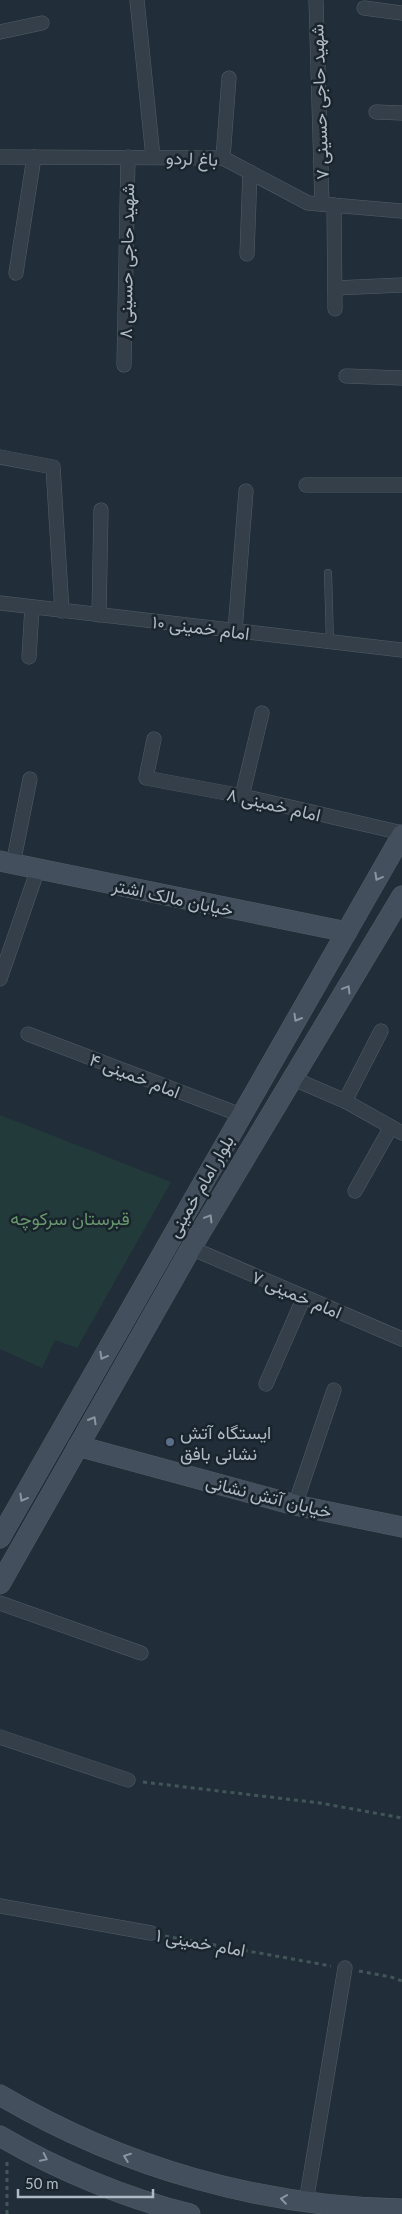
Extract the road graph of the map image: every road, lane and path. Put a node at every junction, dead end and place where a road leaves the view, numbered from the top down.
1 (137, 0) edge
2 (316, 0) edge
3 (364, 8) dead end
4 (402, 13) edge
5 (42, 23) dead end
6 (0, 32) edge
7 (230, 78) dead end
8 (376, 112) dead end
9 (402, 113) edge
10 (0, 157) edge
11 (34, 157) junction
12 (128, 157) junction
13 (153, 157) junction
14 (223, 158) junction
15 (250, 172) junction
16 (328, 205) junction
17 (402, 212) edge
18 (247, 254) dead end
19 (16, 273) dead end
20 (402, 285) edge
21 (335, 288) junction
22 (335, 309) dead end
23 (124, 365) dead end
24 (346, 376) dead end
25 (402, 378) edge
26 (0, 457) edge
27 (402, 484) edge
28 (306, 485) dead end
29 (246, 490) dead end
30 (100, 510) dead end
31 (328, 573) dead end
32 (0, 604) edge
33 (32, 607) junction
34 (62, 610) junction
35 (99, 615) junction
36 (235, 631) junction
37 (330, 642) junction
38 (402, 650) edge
39 (29, 658) dead end
40 (262, 713) dead end
41 (154, 739) dead end
42 (30, 780) dead end
43 (242, 796) junction
44 (402, 834) edge
45 (6, 863) edge
46 (38, 869) junction
47 (401, 901) edge
48 (347, 932) junction
49 (0, 979) edge
50 (381, 1031) dead end
51 (28, 1034) dead end
52 (294, 1079) junction
53 (345, 1101) junction
54 (241, 1115) junction
55 (397, 1130) edge
56 (355, 1191) dead end
57 (191, 1248) junction
58 (149, 1275) junction
59 (166, 1292) junction
60 (304, 1297) junction
61 (114, 1336) junction
62 (402, 1339) edge
63 (137, 1343) junction
64 (266, 1384) dead end
65 (334, 1390) dead end
66 (78, 1446) junction
67 (295, 1505) junction
68 (402, 1527) edge
69 (2, 1531) edge
70 (0, 1584) edge
71 (0, 1604) edge
72 (141, 1653) dead end
73 (0, 1737) edge
74 (128, 1780) joint
75 (402, 1818) edge
76 (0, 1906) edge
77 (151, 1933) joint
78 (345, 1968) junction
79 (402, 1981) edge
80 (0, 2095) edge
81 (4, 2138) edge
82 (306, 2202) junction
83 (402, 2210) edge
84 (7, 2214) edge
85 (190, 2214) edge

1 - 13 street
2 - 16 street, شهید حاجی حسینی ۷
3 - 4 street
5 - 6 street
7 - 14 street
8 - 9 street
10 - 11 street, باغ لردو
11 - 12 street, باغ لردو
11 - 19 street
12 - 13 street, باغ لردو
12 - 23 street, شهید حاجی حسینی ۸
13 - 14 street, باغ لردو
14 - 15 street, باغ لردو
15 - 16 street, باغ لردو
15 - 18 street
16 - 17 street, باغ لردو
16 - 21 street, شهید حاجی حسینی ۷
20 - 21 street
21 - 22 street, شهید حاجی حسینی ۷
24 - 25 street
26 - 34 street
27 - 28 street
29 - 36 street
30 - 35 street
31 - 37 lane
32 - 33 street, امام خمینی ۱۰
33 - 34 street, امام خمینی ۱۰
33 - 39 street
34 - 35 street, امام خمینی ۱۰
35 - 36 street, امام خمینی ۱۰
36 - 37 street, امام خمینی ۱۰
37 - 38 street, امام خمینی ۱۰
40 - 43 street
41 - 43 street, امام خمینی ۸
42 - 45 street
43 - 44 street, امام خمینی ۸
44 -> 48 main road, بلوار امام خمینی
45 - 46 main road, خیابان مالک اشتر
46 - 48 main road, خیابان مالک اشتر
46 - 49 street
52 -> 47 main road, بلوار امام خمینی
48 -> 54 main road, بلوار امام خمینی
50 - 53 street
51 - 54 street, امام خمینی ۴
52 - 53 street
57 -> 52 main road, بلوار امام خمینی
53 - 55 street
54 - 58 main road, بلوار امام خمینی
55 - 56 street
57 - 59 main road, بلوار امام خمینی
57 - 60 street, امام خمینی ۷
58 - 59 main road
58 - 61 main road, بلوار امام خمینی
59 - 63 main road, بلوار امام خمینی
60 - 62 street, امام خمینی ۷
60 - 64 street
61 - 63 main road
61 -> 69 main road, بلوار امام خمینی
66 -> 63 main road, بلوار امام خمینی
65 - 67 street
66 - 67 main road, خیابان آتش نشانی
66 - 70 main road, بلوار امام خمینی
67 - 68 main road, خیابان آتش نشانی
71 - 72 street
73 - 74 street
74 - 75 path
76 - 77 street, امام خمینی ۱
77 - 78 path, امام خمینی ۱
78 - 79 path, امام خمینی ۱
78 - 82 street
82 -> 80 main road
81 - 84 path
81 -> 85 main road
82 - 83 main road

